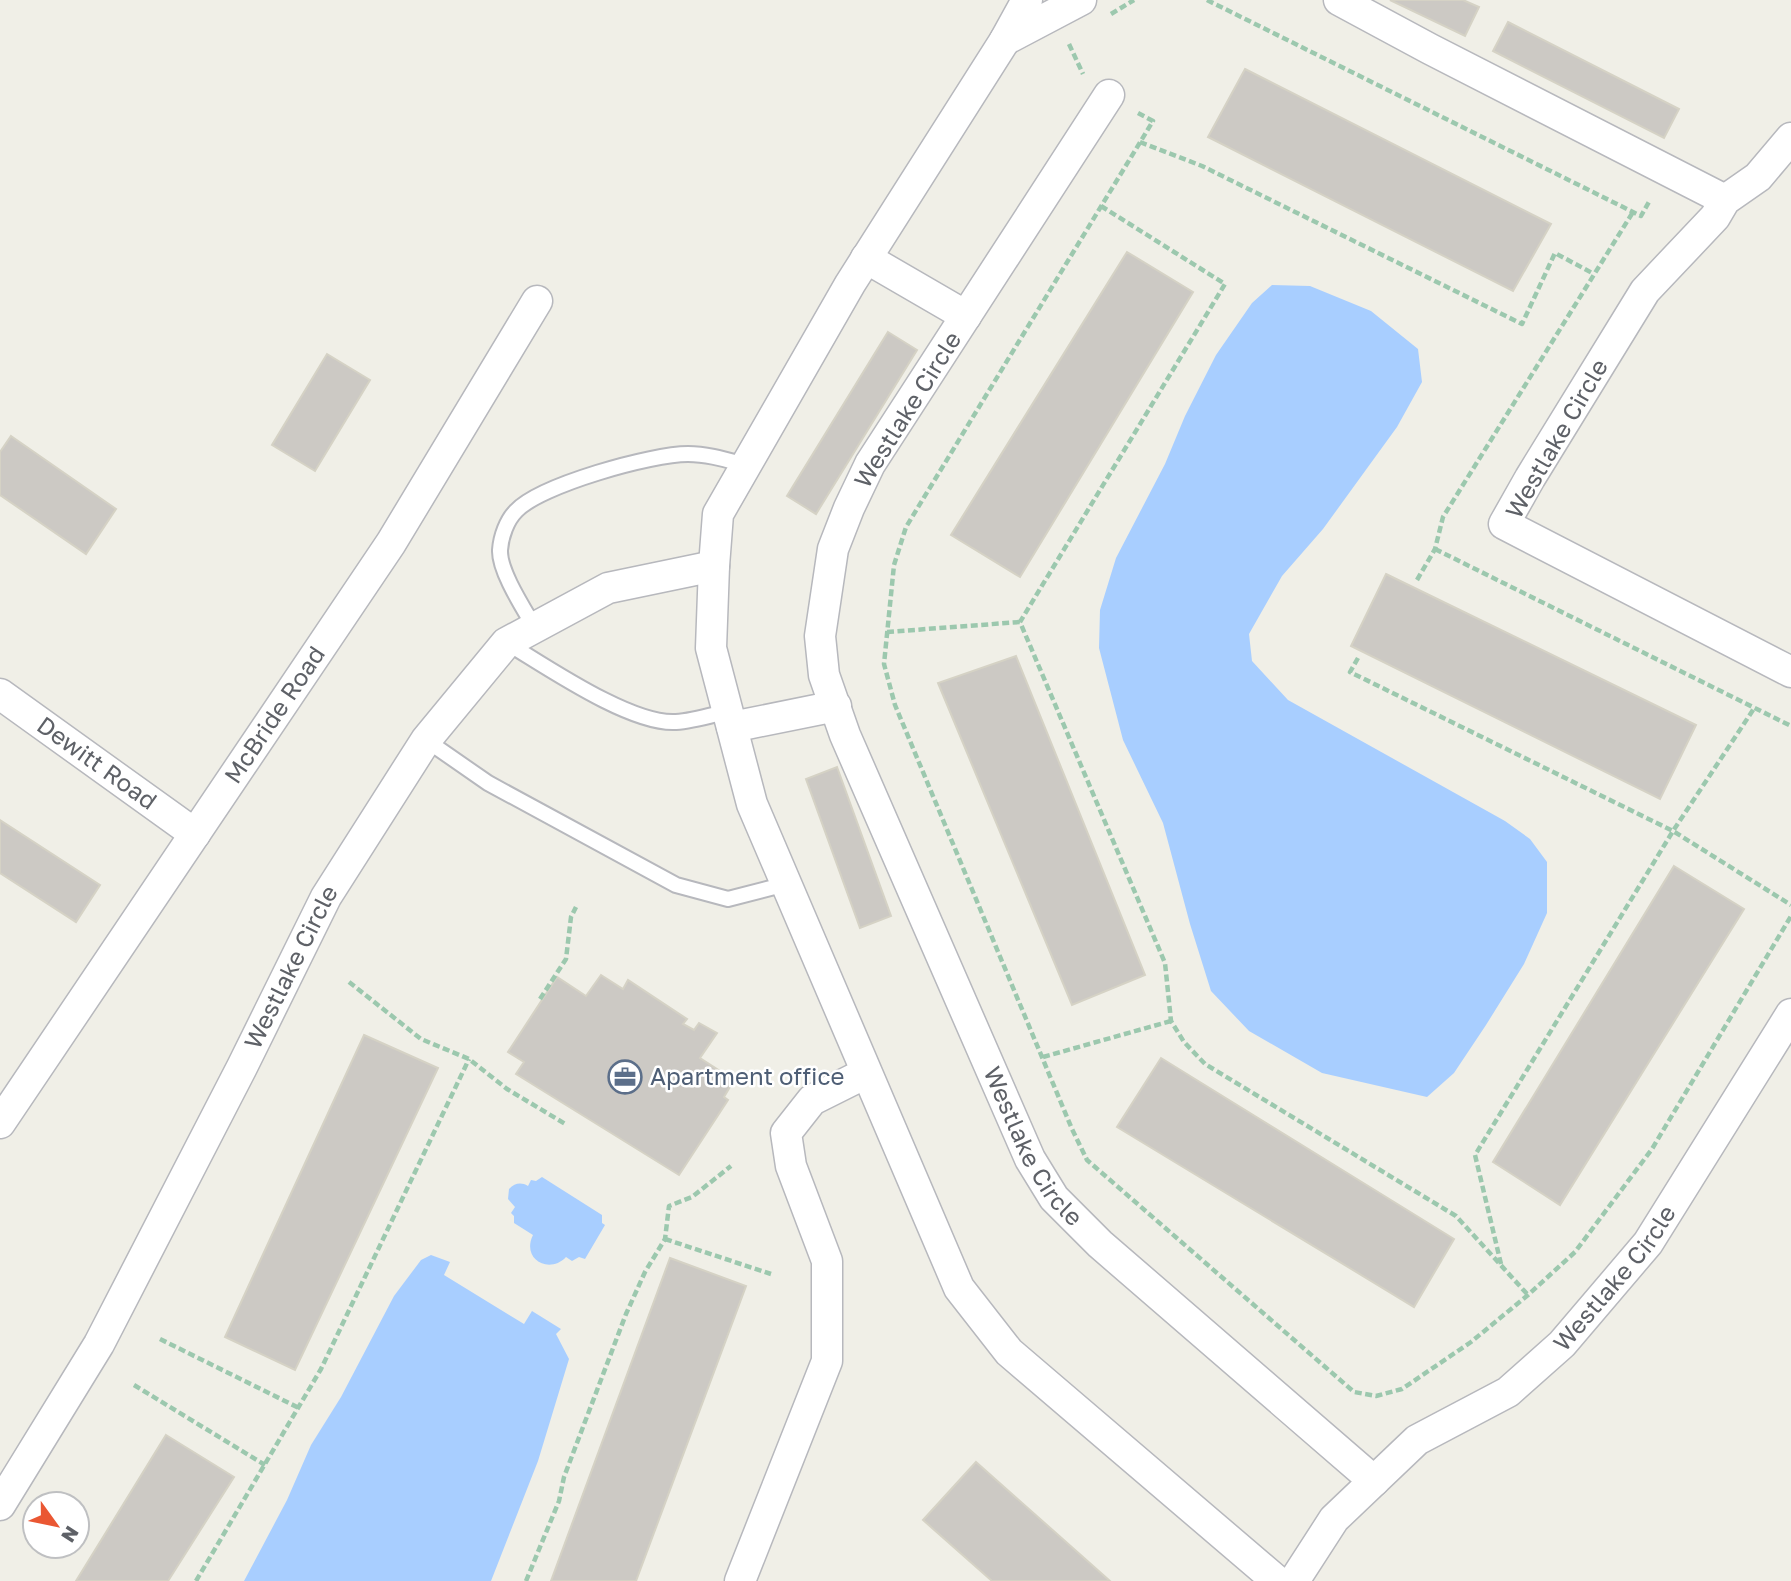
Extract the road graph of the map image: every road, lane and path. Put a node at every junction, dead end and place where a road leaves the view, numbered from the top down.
1 (1027, 0) edge
2 (1134, 0) edge
3 (1207, 0) edge
4 (1339, 0) edge
5 (1091, 10) edge
6 (1005, 40) junction
7 (1068, 42) dead end
8 (1109, 96) junction
9 (1791, 138) edge
10 (1140, 142) junction
11 (1656, 190) dead end
12 (1725, 200) junction
13 (1101, 206) junction
14 (1633, 212) junction
15 (866, 258) junction
16 (1594, 274) junction
17 (537, 301) dead end
18 (966, 316) junction
19 (746, 465) junction
20 (1435, 549) junction
21 (714, 566) junction
22 (1417, 580) dead end
23 (1020, 622) junction
24 (535, 628) junction
25 (887, 632) junction
26 (506, 643) junction
27 (1358, 658) dead end
28 (1791, 672) edge
29 (0, 694) edge
30 (836, 706) junction
31 (1755, 707) junction
32 (730, 719) junction
33 (1791, 726) edge
34 (426, 740) junction
35 (1673, 831) junction
36 (195, 834) junction
37 (786, 884) junction
38 (1791, 905) edge
39 (576, 906) dead end
40 (1791, 916) edge
41 (349, 982) dead end
42 (540, 999) dead end
43 (1791, 1014) edge
44 (1171, 1021) junction
45 (1043, 1057) junction
46 (469, 1059) junction
47 (866, 1073) junction
48 (0, 1123) edge
49 (567, 1125) dead end
50 (731, 1166) dead end
51 (665, 1239) junction
52 (1501, 1265) junction
53 (771, 1274) dead end
54 (1528, 1295) junction
55 (160, 1339) dead end
56 (134, 1385) dead end
57 (299, 1408) junction
58 (265, 1465) junction
59 (1374, 1481) junction
60 (0, 1505) edge
61 (196, 1581) edge
62 (526, 1581) edge
63 (740, 1581) edge
64 (1277, 1581) edge
65 (1294, 1581) edge

1 - 6 street
2 - 5 path
3 - 14 path
4 - 12 street
5 - 6 street
6 - 15 street
7 - 8 path
8 - 10 path
8 - 18 street, Westlake Circle
9 - 12 street, Westlake Circle
10 - 13 path
10 - 16 path
11 - 14 path
12 - 28 street, Westlake Circle
13 - 23 path
13 - 25 path
14 - 16 path
15 - 18 street, Westlake Circle
15 - 19 street
16 - 20 path
17 - 36 street, McBride Road
18 - 30 street, Westlake Circle
19 - 21 street
19 - 24 lane
20 - 22 path
20 - 31 path
21 - 24 street, Westlake Circle
21 - 32 street
23 - 25 path
23 - 44 path
24 - 26 street, Westlake Circle
25 - 45 path
26 - 32 lane
26 - 34 street, Westlake Circle
27 - 35 path
29 - 36 street, Dewitt Road
30 - 32 street
30 - 59 street, Westlake Circle
31 - 33 path
31 - 35 path
32 - 37 street
34 - 37 lane
34 - 60 street, Westlake Circle
35 - 38 path
35 - 52 path
36 - 48 street, McBride Road
37 - 47 street
39 - 42 path
40 - 54 path
41 - 46 path
43 - 59 street, Westlake Circle
44 - 45 path
44 - 52 path
45 - 54 path
46 - 49 path
46 - 57 path
47 - 63 street
47 - 64 street
50 - 51 path
51 - 53 path
51 - 62 path
52 - 54 path
55 - 57 path
56 - 58 path
57 - 58 path
58 - 61 path
59 - 65 street, Westlake Circle

